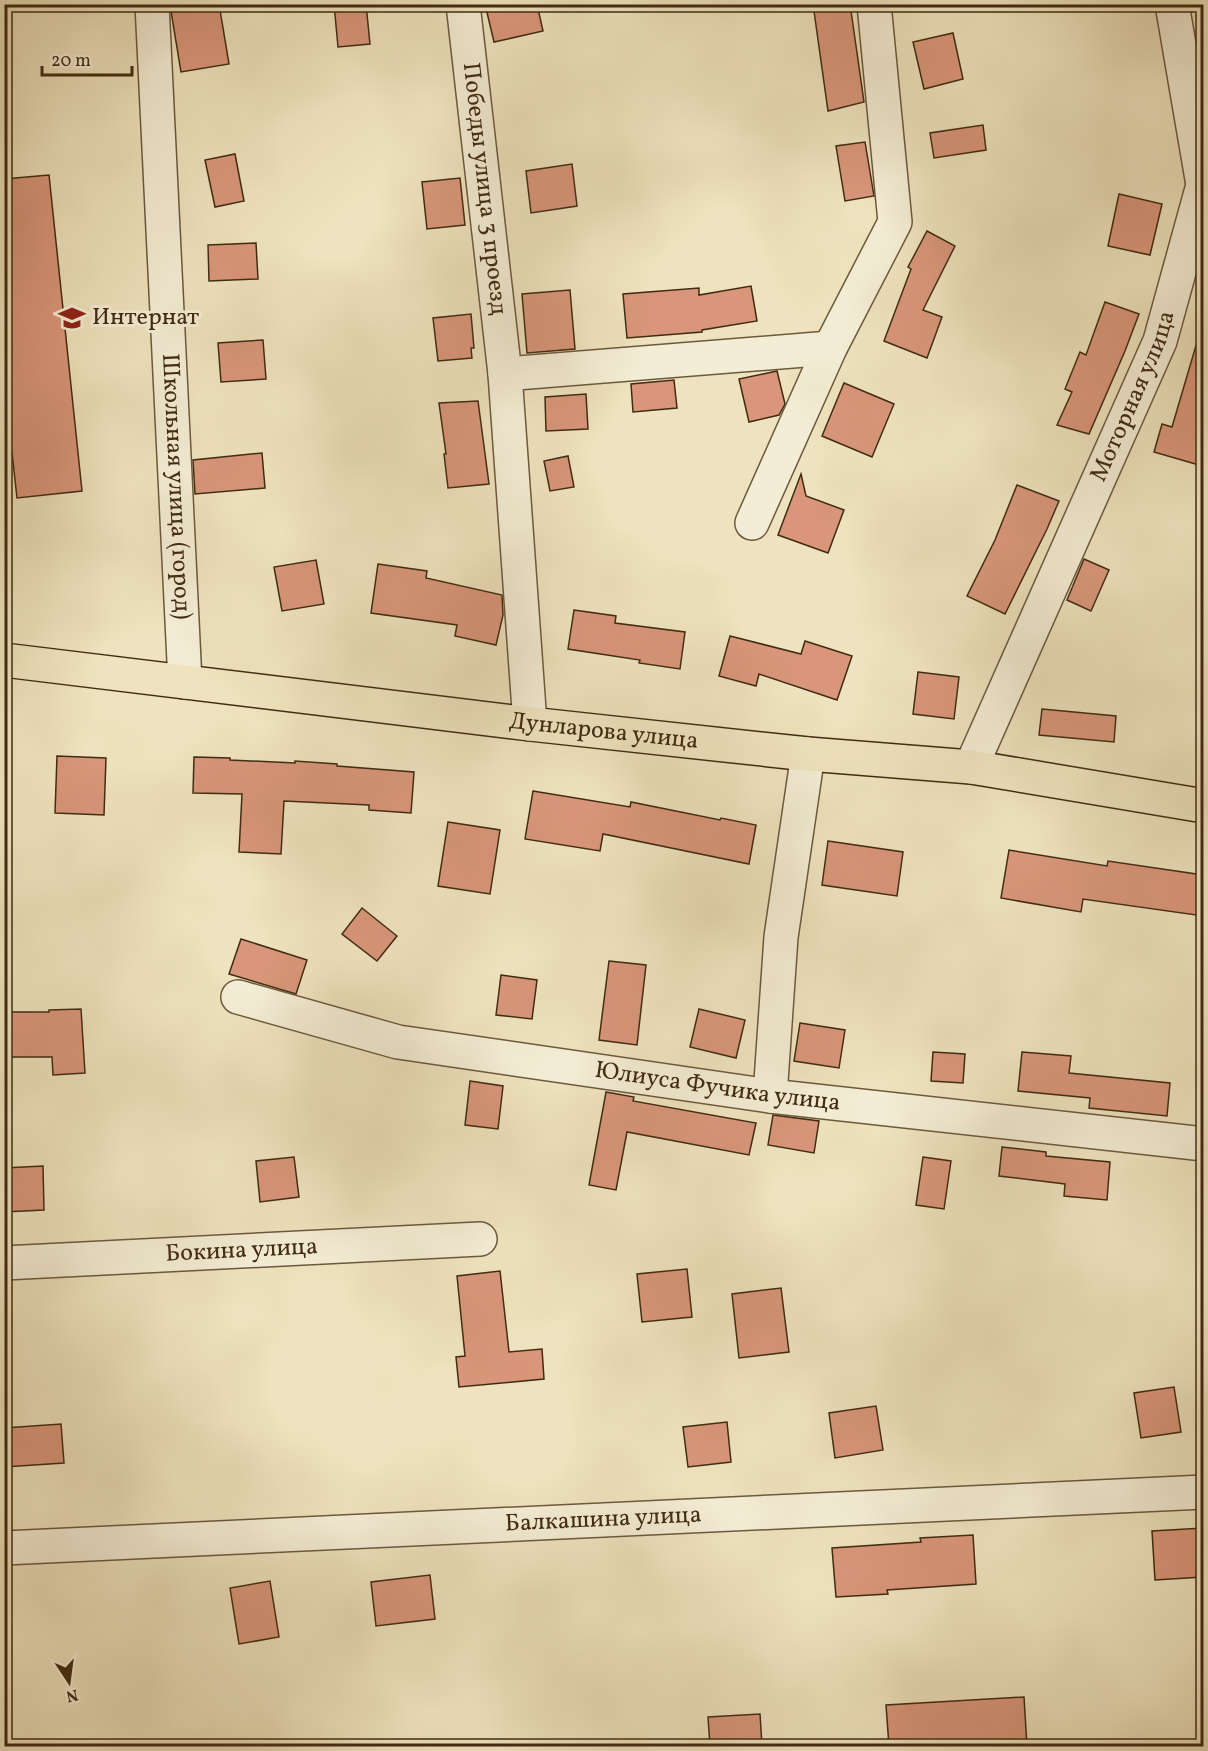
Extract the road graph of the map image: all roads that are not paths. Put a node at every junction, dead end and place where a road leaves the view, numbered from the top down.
1 (152, 4) edge
2 (463, 4) edge
3 (874, 4) edge
4 (1172, 4) edge
5 (1203, 185) edge
6 (830, 348) junction
7 (505, 374) junction
8 (752, 523) dead end
9 (4, 660) edge
10 (185, 682) junction
11 (530, 724) junction
12 (808, 754) junction
13 (971, 767) junction
14 (1203, 806) edge
15 (238, 998) dead end
16 (770, 1096) junction
17 (1203, 1144) edge
18 (480, 1239) dead end
19 (4, 1263) edge
20 (1203, 1492) edge
21 (4, 1548) edge

1 - 10 street, Школьная улица (город)
2 - 7 street, Победы улица 3 проезд
3 - 6 street
4 - 5 street, Моторная улица
5 - 13 street, Моторная улица
6 - 7 street
6 - 8 street
7 - 11 street, Победы улица 3 проезд
9 - 10 main road, Дунларова улица
10 - 11 main road, Дунларова улица
11 - 12 main road, Дунларова улица
12 - 13 main road, Дунларова улица
12 - 16 street
13 - 14 main road, Дунларова улица
15 - 16 street, Юлиуса Фучика улица
16 - 17 street, Юлиуса Фучика улица
18 - 19 street, Бокина улица
20 - 21 street, Балкашина улица

